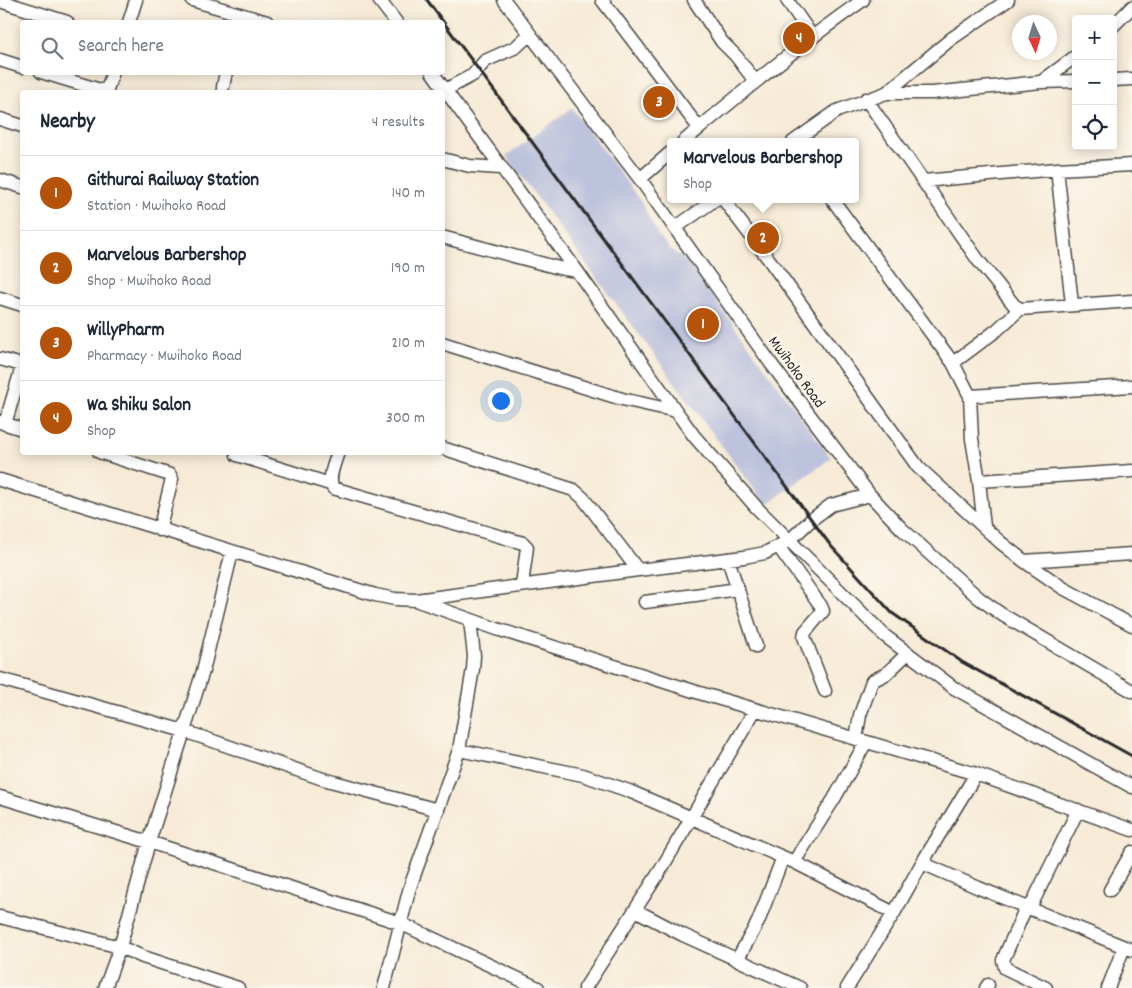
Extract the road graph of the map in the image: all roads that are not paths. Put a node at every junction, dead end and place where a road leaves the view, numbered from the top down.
1 (136, 0) edge
2 (192, 0) edge
3 (379, 0) edge
4 (504, 0) edge
5 (602, 0) edge
6 (694, 0) edge
7 (787, 0) edge
8 (863, 0) edge
9 (1008, 0) edge
10 (0, 1) edge
11 (1132, 7) edge
12 (61, 20) edge
13 (130, 20) edge
14 (260, 20) edge
15 (394, 20) edge
16 (1117, 22) edge
17 (530, 34) junction
18 (812, 36) junction
19 (1072, 59) edge
20 (0, 60) edge
21 (20, 66) edge
22 (51, 75) edge
23 (112, 75) edge
24 (226, 75) edge
25 (434, 75) edge
26 (1132, 79) edge
27 (1117, 80) edge
28 (755, 81) junction
29 (1072, 81) edge
30 (1041, 82) junction
31 (224, 87) dead end
32 (100, 90) edge
33 (108, 90) edge
34 (445, 90) junction
35 (886, 93) junction
36 (866, 99) junction
37 (0, 119) edge
38 (20, 125) edge
39 (699, 128) junction
40 (688, 138) edge
41 (799, 138) edge
42 (667, 156) edge
43 (445, 160) edge
44 (1132, 165) edge
45 (500, 168) junction
46 (1057, 169) junction
47 (640, 179) junction
48 (0, 180) edge
49 (923, 181) junction
50 (20, 187) edge
51 (710, 203) edge
52 (726, 203) edge
53 (835, 203) edge
54 (675, 228) junction
55 (445, 238) edge
56 (577, 271) junction
57 (0, 298) edge
58 (1132, 301) edge
59 (20, 304) edge
60 (1072, 304) junction
61 (1020, 309) junction
62 (445, 343) edge
63 (0, 358) edge
64 (953, 363) junction
65 (20, 365) edge
66 (20, 372) edge
67 (1132, 386) edge
68 (970, 396) junction
69 (676, 411) junction
70 (3, 423) edge
71 (20, 428) edge
72 (445, 449) edge
73 (108, 455) edge
74 (237, 455) dead end
75 (337, 455) edge
76 (1132, 471) edge
77 (0, 480) edge
78 (979, 481) junction
79 (330, 484) junction
80 (870, 495) junction
81 (984, 527) junction
82 (159, 530) junction
83 (790, 540) junction
84 (778, 546) junction
85 (232, 552) junction
86 (1132, 554) edge
87 (728, 559) junction
88 (1024, 561) junction
89 (638, 570) junction
90 (522, 586) junction
91 (738, 589) junction
92 (416, 600) junction
93 (645, 602) dead end
94 (470, 620) junction
95 (1132, 625) edge
96 (756, 646) dead end
97 (908, 653) junction
98 (0, 679) edge
99 (825, 691) dead end
100 (1132, 691) edge
101 (755, 710) junction
102 (184, 731) junction
103 (861, 740) junction
104 (459, 750) junction
105 (976, 774) junction
106 (1132, 787) edge
107 (0, 797) edge
108 (438, 810) junction
109 (1078, 810) junction
110 (691, 817) junction
111 (1132, 830) edge
112 (149, 842) junction
113 (1132, 852) edge
114 (789, 860) junction
115 (922, 863) junction
116 (1110, 890) dead end
117 (1028, 908) junction
118 (635, 910) junction
119 (894, 913) junction
120 (0, 916) edge
121 (400, 923) junction
122 (120, 947) junction
123 (1128, 948) edge
124 (737, 960) junction
125 (105, 988) edge
126 (238, 988) edge
127 (384, 988) edge
128 (538, 988) edge
129 (585, 988) edge
130 (800, 988) edge
131 (847, 988) edge
132 (1046, 988) edge
133 (1108, 988) edge

1 - 13 street
2 - 14 street
3 - 15 street
4 - 17 street, Mwihoko Road
5 - 39 street
6 - 28 street
7 - 18 street
8 - 18 street
9 - 35 street
10 - 12 street
11 - 16 street
17 - 34 street
17 - 47 street, Mwihoko Road
18 - 28 street
19 - 30 street
20 - 21 street
22 - 32 street
23 - 33 street
24 - 31 street
25 - 34 street
26 - 27 street
28 - 39 street
29 - 30 street
30 - 35 street
34 - 45 street
35 - 36 street
36 - 41 street
36 - 49 street
37 - 38 street
39 - 40 street
42 - 47 street
43 - 45 street
44 - 46 street
45 - 56 street
46 - 49 street
46 - 60 street
47 - 54 street, Mwihoko Road
48 - 50 street
49 - 61 street
51 - 54 street
52 - 81 street
53 - 64 street
54 - 80 street, Mwihoko Road
55 - 56 street
56 - 69 street
57 - 59 street
58 - 60 street
60 - 61 street
61 - 64 street
62 - 69 street
63 - 65 street
64 - 68 street
66 - 70 street
67 - 68 street
68 - 78 street
69 - 83 street
70 - 71 street
72 - 89 street
73 - 82 street
74 - 79 street
75 - 79 street
76 - 78 street
77 - 82 street
78 - 81 street
79 - 90 street
80 - 83 street
80 - 100 street, Mwihoko Road
81 - 88 street
82 - 85 street
83 - 84 street
83 - 97 street
84 - 87 street
84 - 99 street
85 - 92 street
85 - 102 street
86 - 88 street
87 - 89 street
87 - 91 street
88 - 95 street
89 - 90 street
90 - 92 street
91 - 93 street
91 - 96 street
92 - 94 street
94 - 101 street
94 - 104 street
97 - 103 street
97 - 106 street
98 - 102 street
101 - 103 street
101 - 110 street
102 - 108 street
102 - 112 street
103 - 105 street
103 - 114 street
104 - 108 street
104 - 110 street
105 - 109 street
105 - 115 street
107 - 112 street
108 - 121 street
109 - 111 street
109 - 117 street
110 - 114 street
110 - 118 street
112 - 121 street
112 - 122 street
113 - 116 street
114 - 119 street
114 - 124 street
115 - 117 street
115 - 119 street
117 - 123 street
117 - 132 street
118 - 124 street
118 - 129 street
119 - 131 street
120 - 122 street
121 - 127 street
121 - 128 street
122 - 125 street
122 - 126 street
123 - 133 street
124 - 130 street

